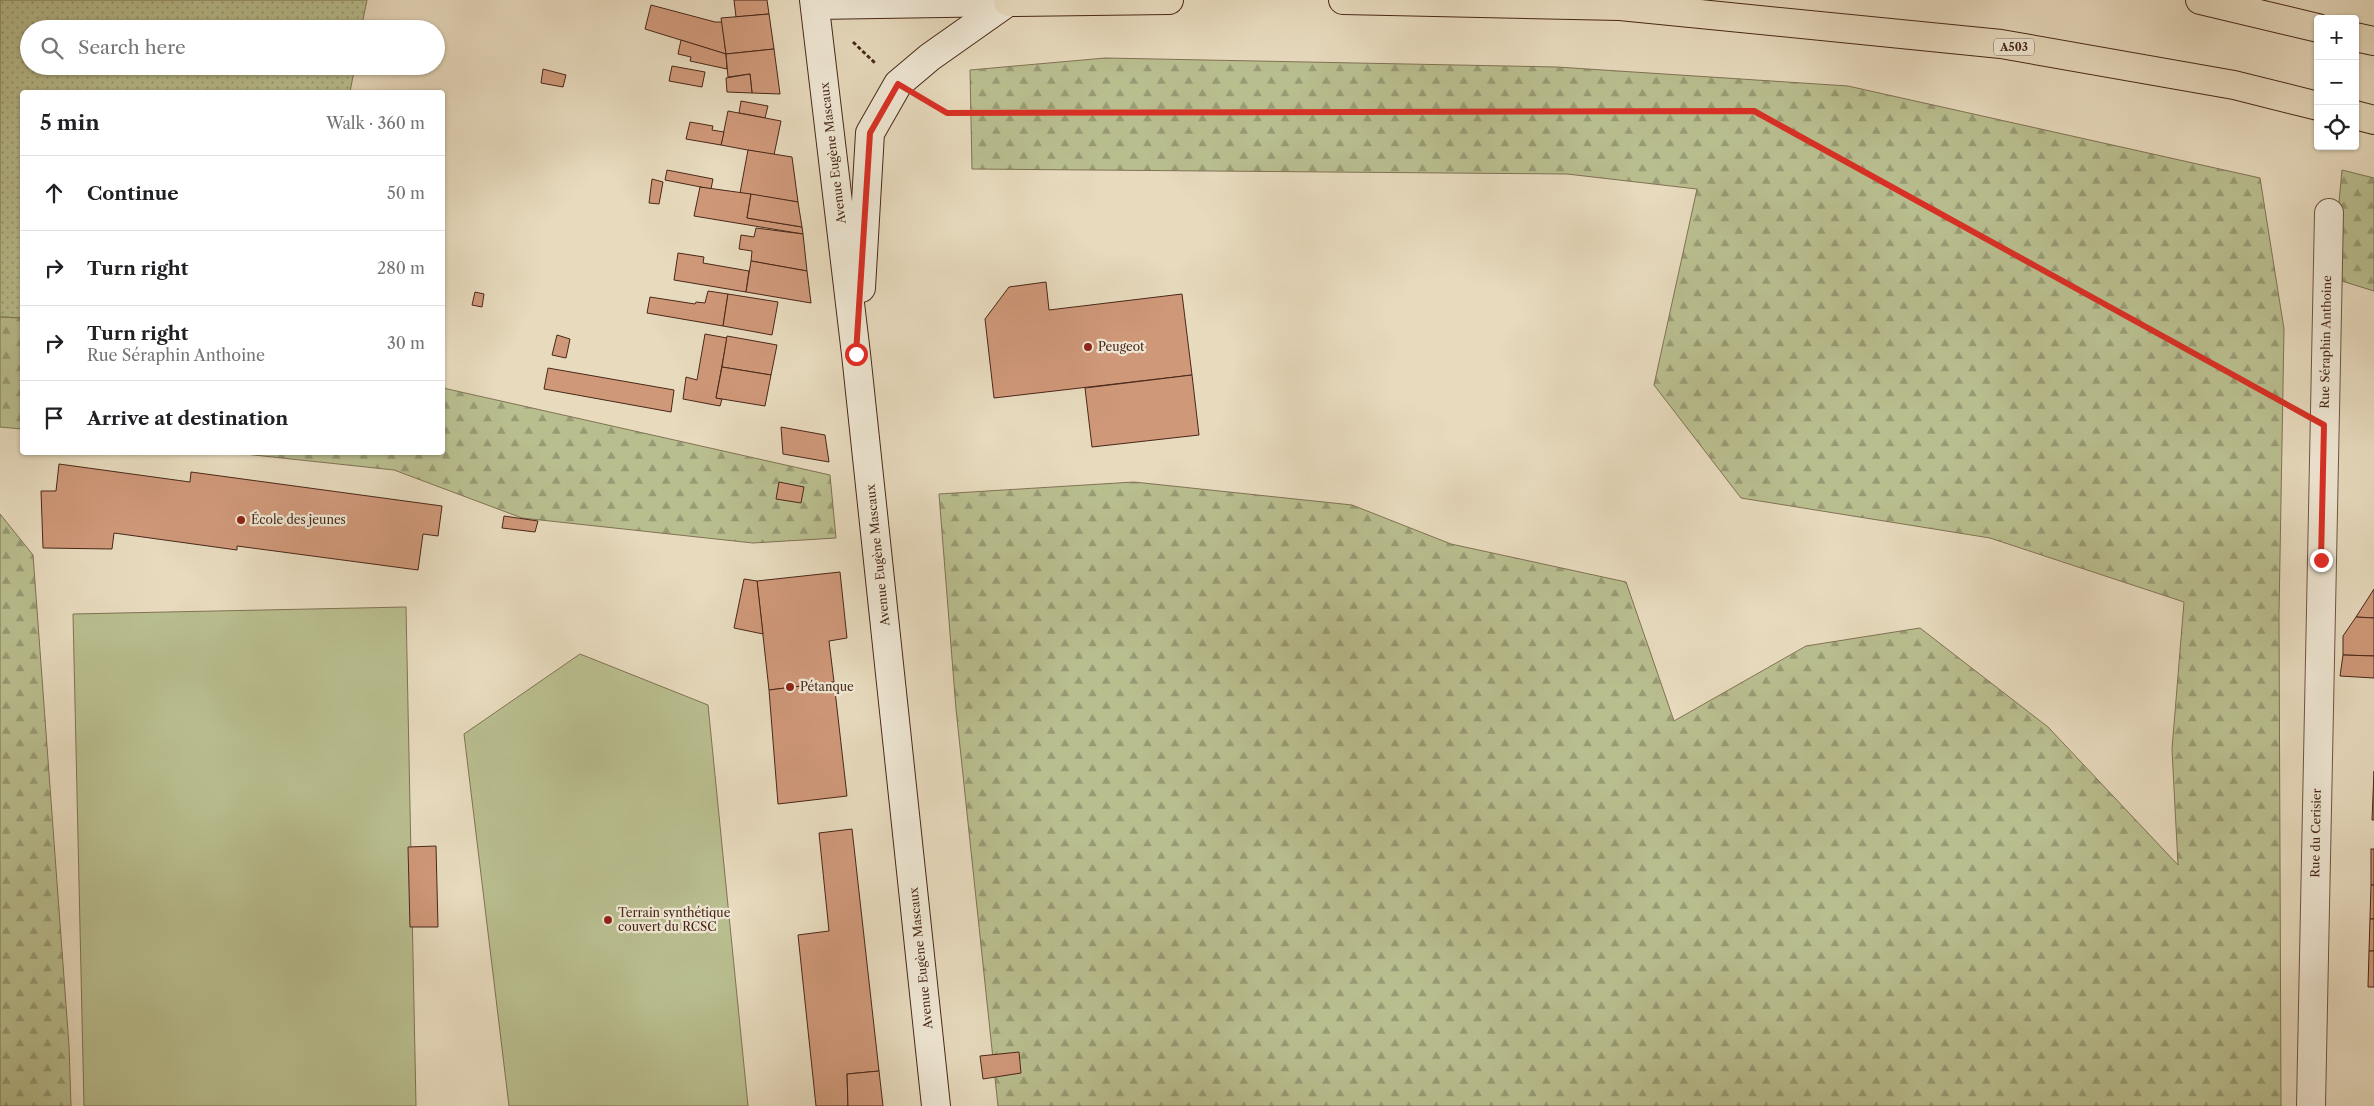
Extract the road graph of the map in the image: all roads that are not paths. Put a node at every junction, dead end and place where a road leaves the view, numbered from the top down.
1 (1169, 0) edge
2 (1343, 0) edge
3 (2200, 0) edge
4 (1008, 2) junction
5 (815, 3) edge
6 (2314, 27) edge
7 (2359, 38) edge
8 (2374, 42) edge
9 (2314, 105) edge
10 (2359, 116) edge
11 (2374, 120) edge
12 (2329, 213) dead end
13 (856, 354) junction
14 (2321, 560) joint
15 (936, 1106) edge
16 (2310, 1106) edge

1 - 4 highway
2 - 9 highway, A503
3 - 6 highway
4 - 5 main road
4 - 13 main road
5 - 13 main road, Avenue Eugène Mascaux
7 - 8 highway
10 - 11 highway
12 - 14 main road, Rue Séraphin Anthoine
13 - 15 main road, Avenue Eugène Mascaux
14 - 16 main road, Rue du Cerisier

